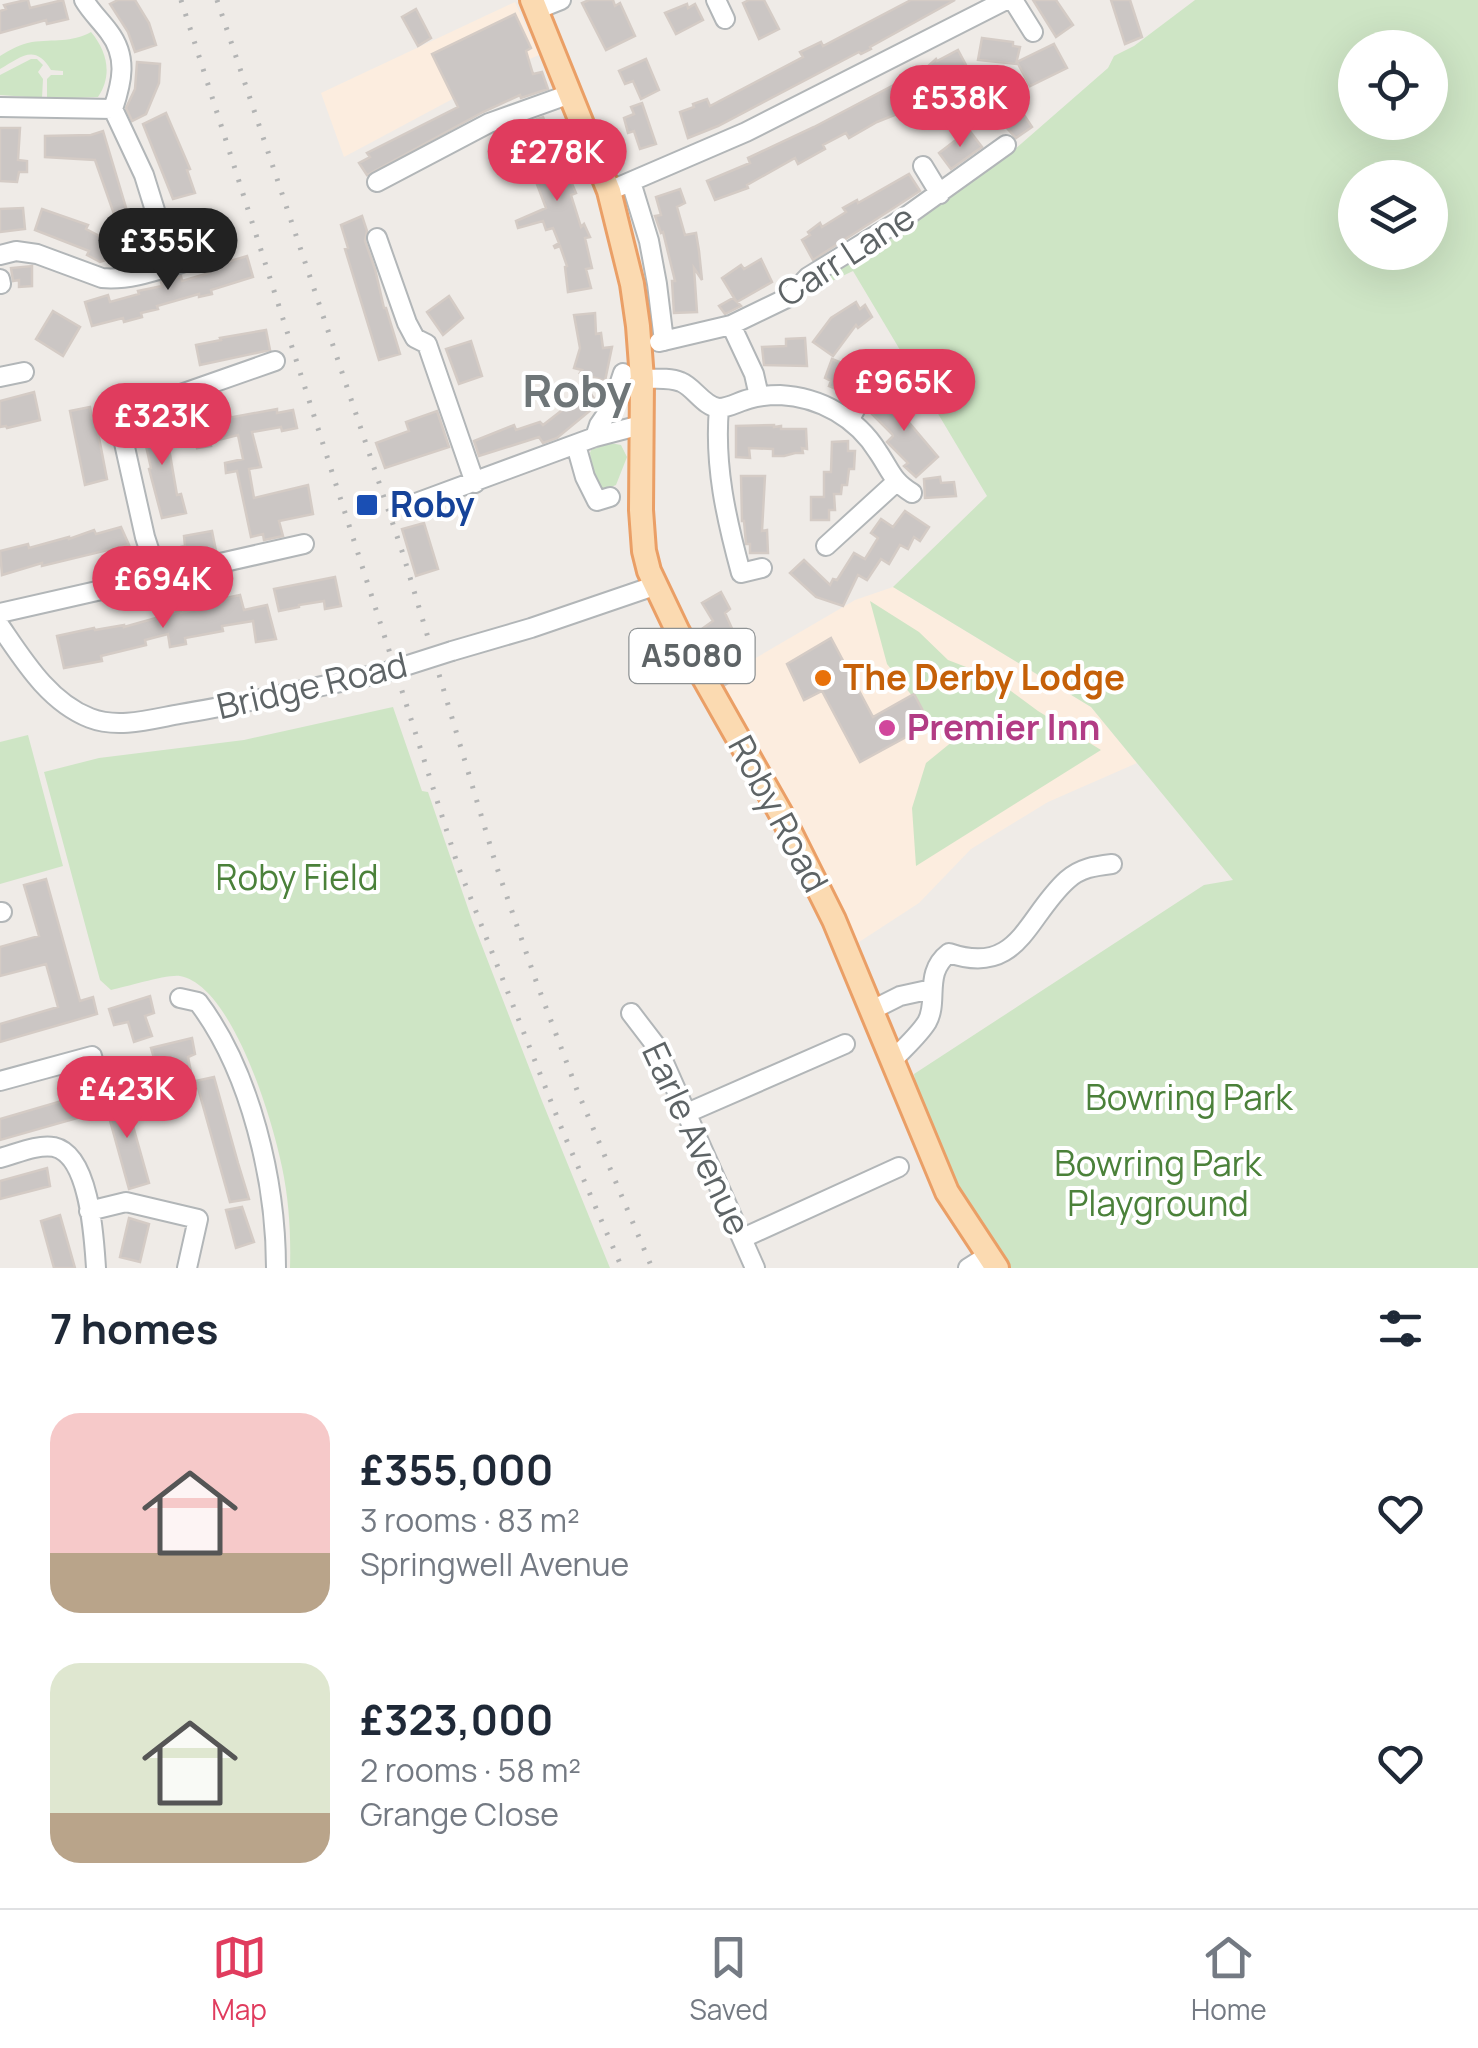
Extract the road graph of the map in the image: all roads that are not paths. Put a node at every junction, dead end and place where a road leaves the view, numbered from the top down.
1 (84, 0) edge
2 (561, 0) edge
3 (716, 0) edge
4 (1009, 0) edge
5 (534, 5) edge
6 (725, 19) dead end
7 (1033, 32) dead end
8 (570, 94) junction
9 (0, 107) edge
10 (113, 109) junction
11 (1006, 145) dead end
12 (923, 166) dead end
13 (376, 182) dead end
14 (620, 186) junction
15 (940, 194) junction
16 (377, 238) dead end
17 (0, 255) edge
18 (195, 259) dead end
19 (172, 265) junction
20 (731, 324) junction
21 (274, 361) dead end
22 (876, 371) dead end
23 (24, 372) dead end
24 (0, 377) edge
25 (632, 377) junction
26 (759, 396) junction
27 (719, 408) junction
28 (850, 419) junction
29 (641, 425) junction
30 (595, 437) junction
31 (576, 445) junction
32 (474, 482) junction
33 (610, 497) dead end
34 (416, 503) dead end
35 (304, 544) dead end
36 (826, 546) dead end
37 (762, 568) dead end
38 (158, 577) junction
39 (654, 586) junction
40 (0, 613) edge
41 (0, 626) edge
42 (1112, 864) dead end
43 (932, 989) junction
44 (180, 998) dead end
45 (872, 1010) junction
46 (632, 1013) dead end
47 (845, 1044) dead end
48 (894, 1060) junction
49 (0, 1081) edge
50 (99, 1082) dead end
51 (687, 1113) junction
52 (0, 1158) edge
53 (900, 1167) dead end
54 (89, 1212) junction
55 (743, 1238) junction
56 (984, 1264) edge
57 (96, 1268) edge
58 (187, 1268) edge
59 (276, 1268) edge
60 (755, 1268) edge

1 - 10 street
2 - 5 street
3 - 6 street
4 - 7 street
4 - 14 street
5 - 8 main road, Roby Road / A5080
8 - 13 street
8 - 14 main road, Roby Road / A5080
9 - 10 street
10 - 19 street
11 - 15 street, Carr Lane
12 - 15 street
14 - 20 street, Carr Lane
14 - 25 main road, Roby Road / A5080
15 - 20 street, Carr Lane
16 - 32 street
17 - 19 street
18 - 19 street
20 - 26 street
21 - 38 street
22 - 28 street
23 - 24 street
25 - 27 street
25 - 29 main road, Roby Road / A5080
25 - 30 street
26 - 27 street
26 - 28 street
27 - 37 street
28 - 36 street
29 - 30 street
29 - 39 main road, Roby Road / A5080
30 - 31 street
31 - 32 street
31 - 33 street
32 - 34 street
35 - 38 street
38 - 40 street
39 - 41 street, Bridge Road, bridge
39 - 45 main road, Roby Road / A5080
42 - 43 street
43 - 45 street
43 - 48 street
44 - 59 street
45 - 48 main road, Roby Road / A5080
46 - 51 street, Earle Avenue
47 - 51 street
48 - 56 main road, Roby Road / A5080
49 - 50 street
51 - 55 street, Earle Avenue
52 - 54 street
53 - 55 street
54 - 57 street
54 - 58 street
55 - 60 street, Earle Avenue

